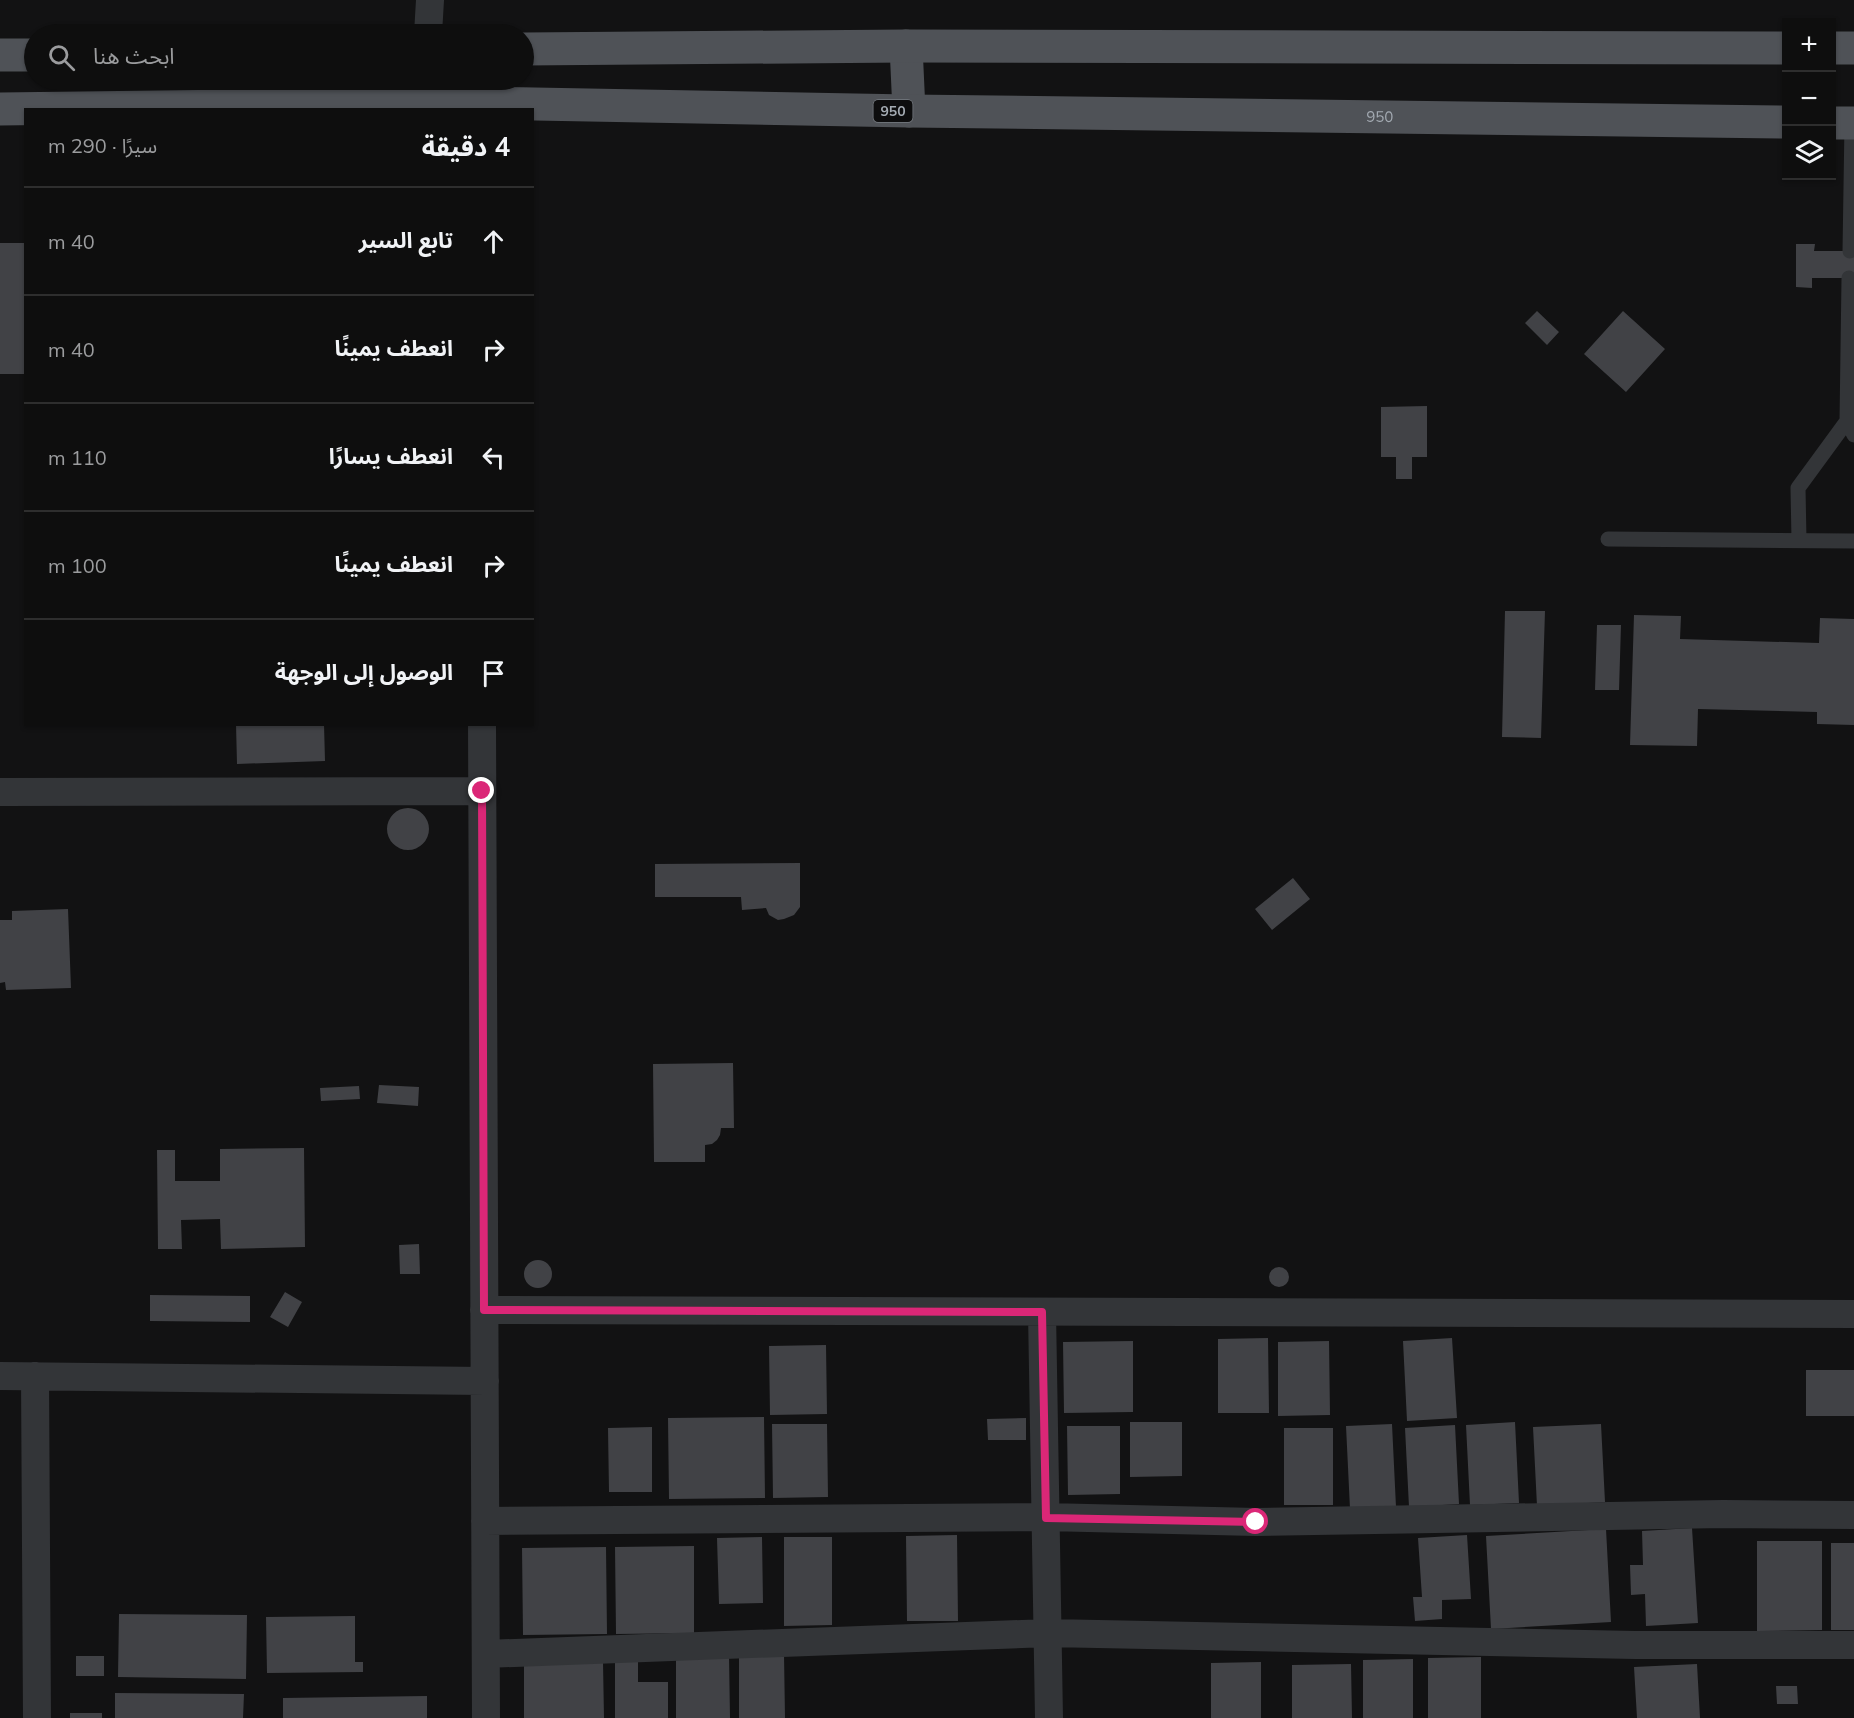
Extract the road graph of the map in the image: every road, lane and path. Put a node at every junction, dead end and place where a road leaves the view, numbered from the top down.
1 (429, 0) edge
2 (428, 24) edge
3 (906, 46) junction
4 (1782, 48) edge
5 (1836, 48) edge
6 (1854, 48) edge
7 (534, 49) edge
8 (0, 55) edge
9 (24, 55) edge
10 (425, 92) edge
11 (479, 106) edge
12 (24, 108) edge
13 (25, 108) edge
14 (0, 109) edge
15 (909, 111) junction
16 (1782, 122) edge
17 (1846, 123) edge
18 (1850, 251) dead end
19 (1849, 278) dead end
20 (1850, 428) edge
21 (1608, 539) dead end
22 (1799, 540) junction
23 (1854, 541) edge
24 (482, 726) edge
25 (482, 791) junction
26 (0, 792) edge
27 (484, 1310) junction
28 (1042, 1312) junction
29 (1854, 1314) edge
30 (0, 1376) edge
31 (35, 1376) junction
32 (485, 1381) junction
33 (1854, 1515) edge
34 (1046, 1518) junction
35 (485, 1521) junction
36 (1048, 1633) junction
37 (1854, 1644) edge
38 (486, 1654) junction
39 (37, 1718) edge
40 (486, 1718) edge
41 (1049, 1718) edge

1 - 2 street
3 - 4 main road
3 - 7 main road
3 - 15 main road
5 - 6 main road
8 - 9 main road
10 - 11 main road, 950 / 950
10 - 13 main road, 950 / 950
11 - 15 main road, 950 / 950
12 - 14 main road, 950 / 950
15 - 16 main road, 950 / 950
17 - 18 lane
19 - 20 lane
20 - 22 lane
21 - 22 lane
22 - 23 lane
24 - 25 street
25 - 26 street
25 - 27 street
27 - 28 street
27 - 32 street
28 - 29 street
28 - 34 street
30 - 31 street
31 - 32 street
31 - 39 street
32 - 35 street
33 - 34 street
34 - 35 street
34 - 36 street
35 - 38 street
36 - 37 street
36 - 38 street
36 - 41 street
38 - 40 street

